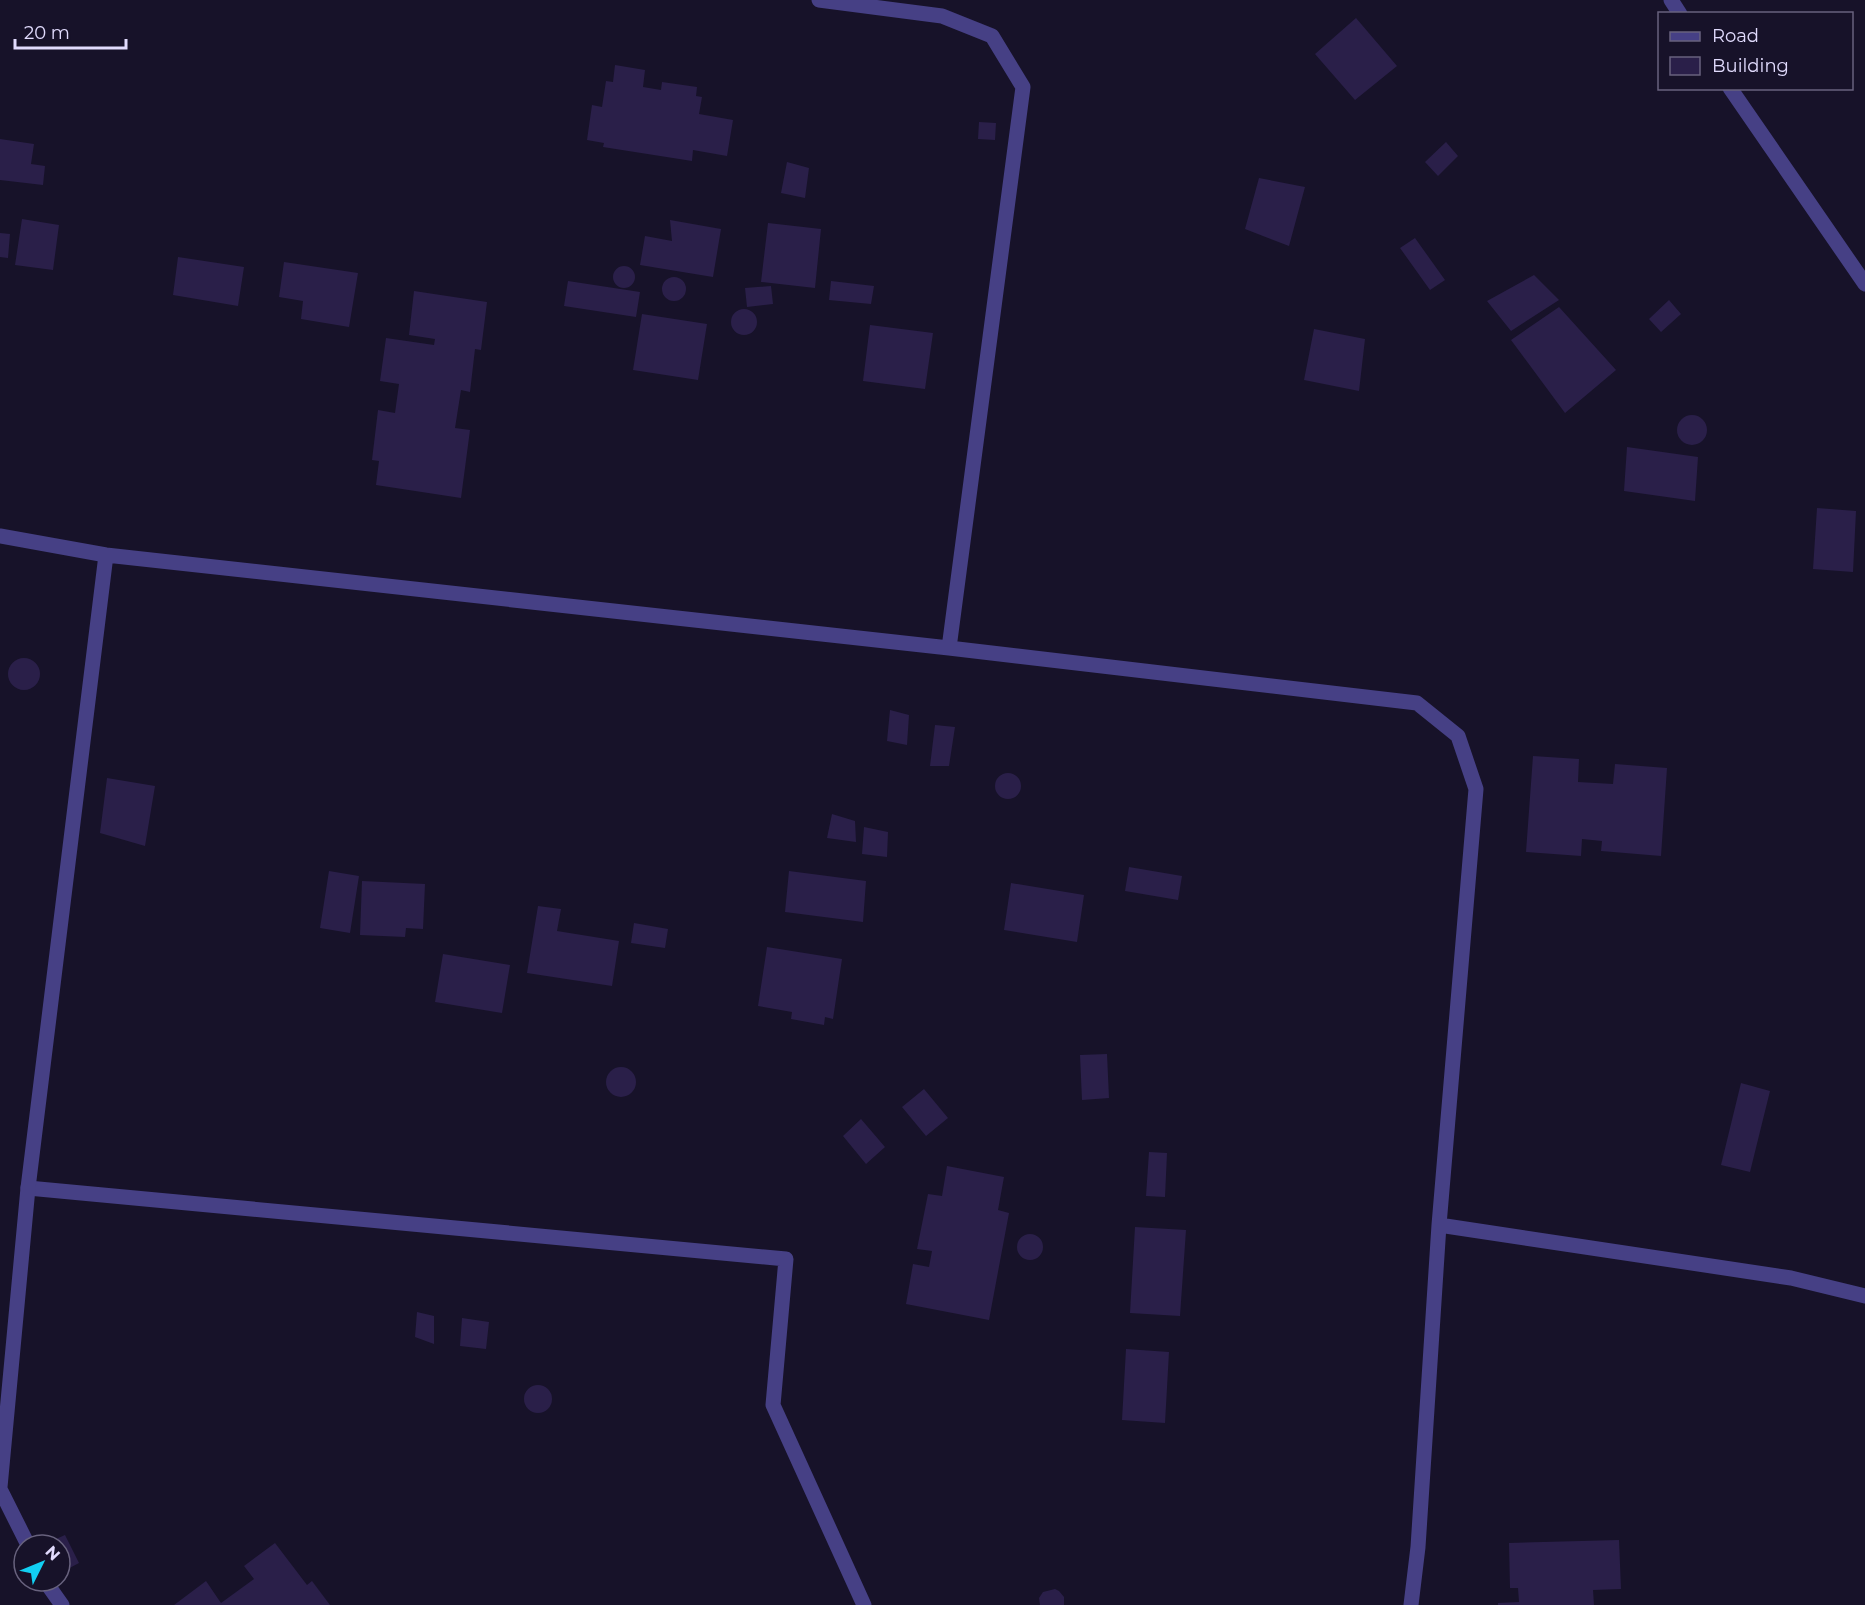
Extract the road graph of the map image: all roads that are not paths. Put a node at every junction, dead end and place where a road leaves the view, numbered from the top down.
1 (819, 0) edge
2 (1731, 90) edge
3 (1865, 284) edge
4 (0, 536) edge
5 (106, 555) junction
6 (949, 648) junction
7 (28, 1188) junction
8 (1439, 1225) junction
9 (1865, 1296) edge
10 (0, 1488) edge
11 (22, 1533) edge
12 (864, 1605) edge
13 (1411, 1605) edge

1 - 6 street
2 - 3 street
4 - 5 street
5 - 6 street
5 - 7 street
6 - 8 street
7 - 10 street
7 - 12 street
8 - 9 street
8 - 13 street
10 - 11 street

